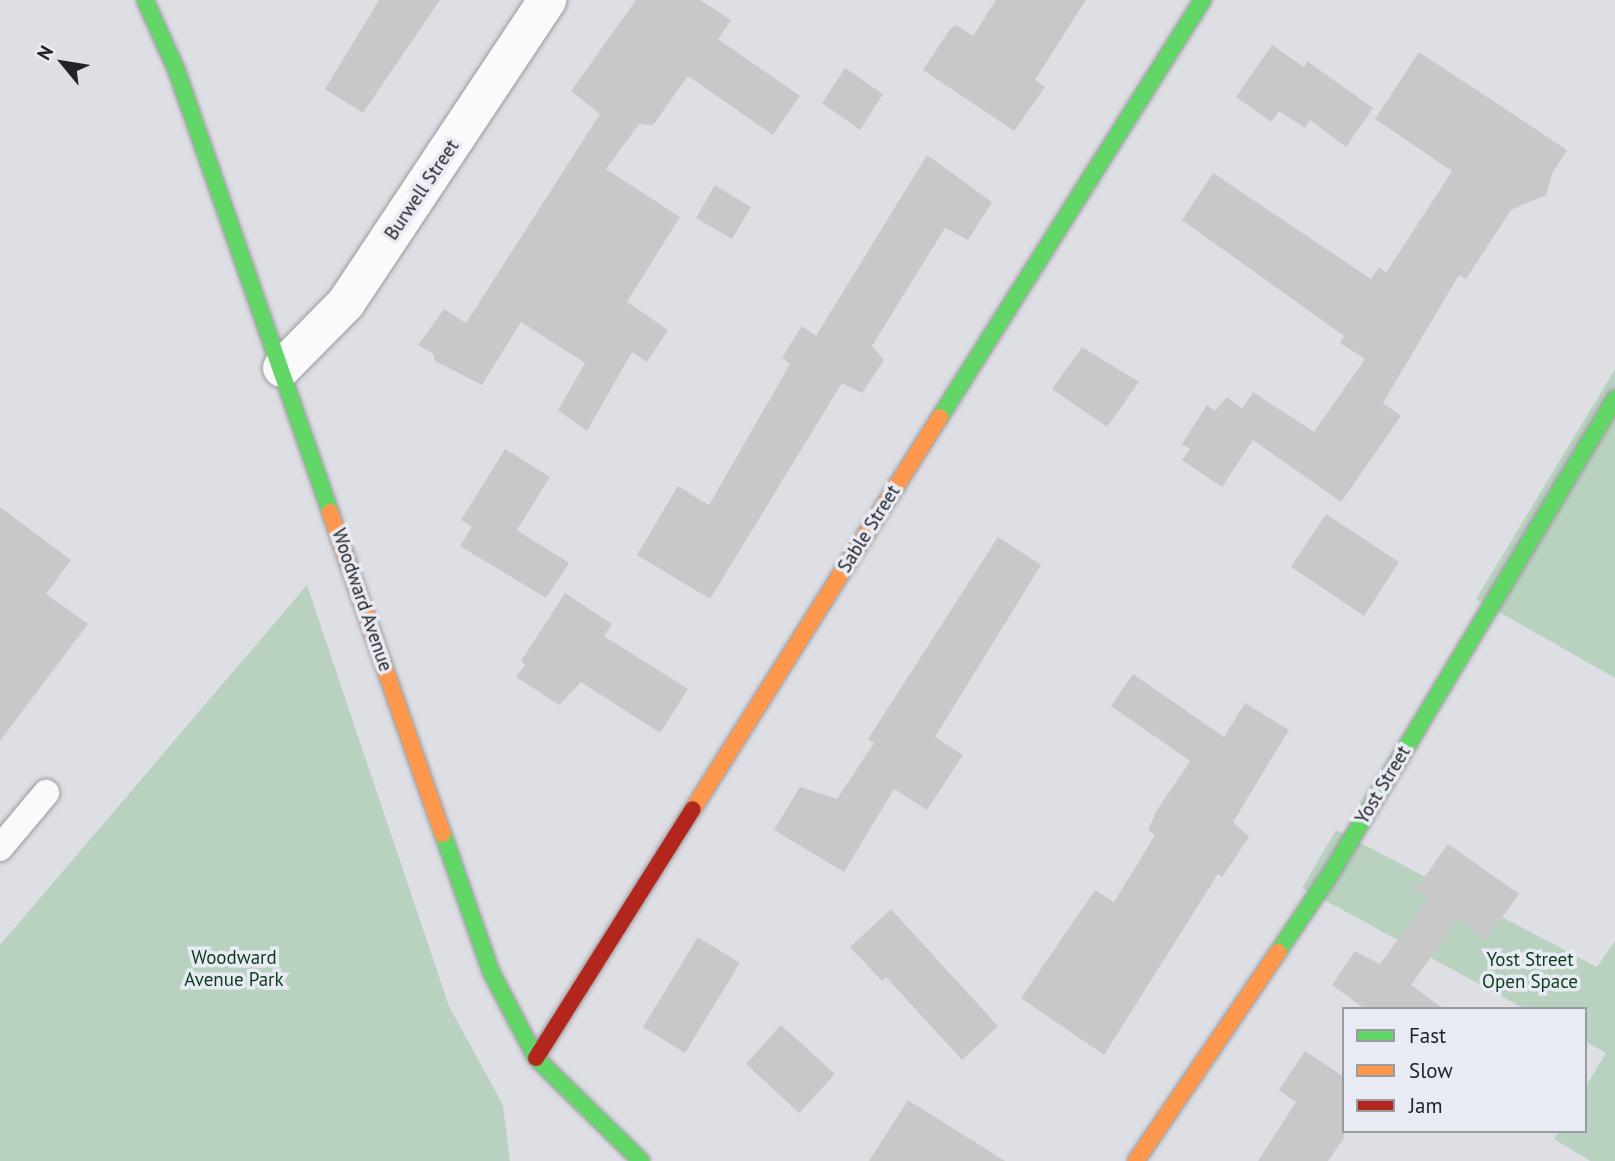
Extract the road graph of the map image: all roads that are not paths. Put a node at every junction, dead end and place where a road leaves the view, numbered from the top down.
1 (145, 0) edge
2 (547, 0) edge
3 (1203, 0) edge
4 (282, 368) junction
5 (1615, 399) edge
6 (46, 793) dead end
7 (0, 848) edge
8 (536, 1058) junction
9 (626, 1156) edge
10 (1136, 1161) edge

1 - 4 street, Woodward Avenue
2 - 4 street, Burwell Street
3 - 8 street, Sable Street
4 - 8 street, Woodward Avenue
5 - 10 street, Yost Street
6 - 7 lane
8 - 9 street, Woodward Avenue

